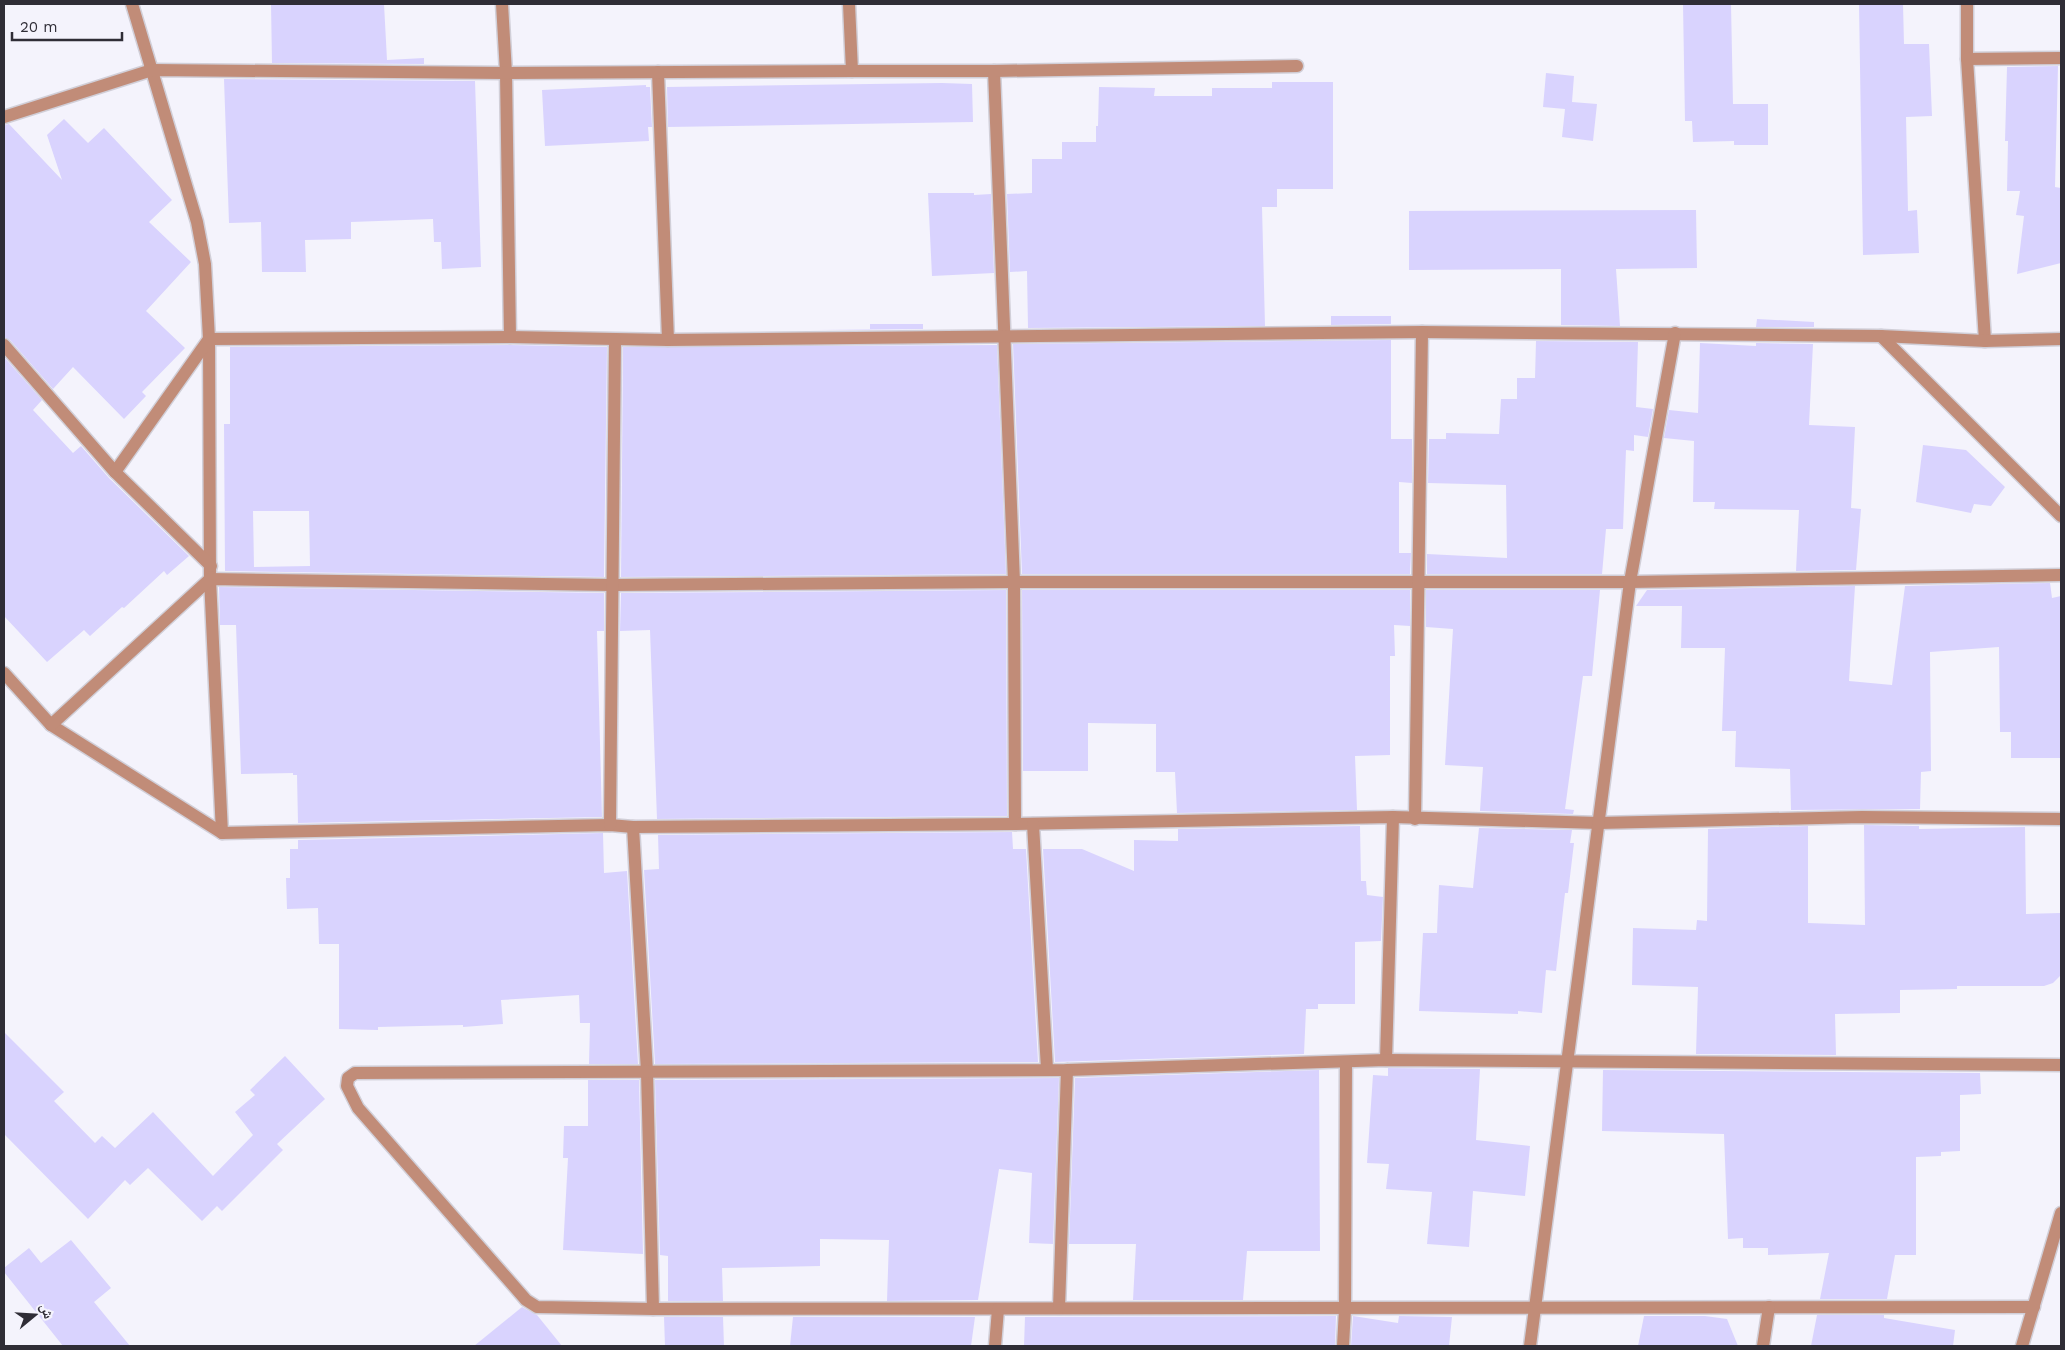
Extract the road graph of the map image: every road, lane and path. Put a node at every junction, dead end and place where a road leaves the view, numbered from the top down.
1 (132, 4) edge
2 (502, 4) edge
3 (849, 4) edge
4 (1967, 4) edge
5 (2061, 58) edge
6 (1967, 59) junction
7 (1297, 66) dead end
8 (152, 70) junction
9 (852, 70) junction
10 (994, 71) junction
11 (658, 72) junction
12 (506, 73) junction
13 (4, 117) edge
14 (1422, 332) junction
15 (1675, 334) junction
16 (1881, 336) junction
17 (510, 337) junction
18 (1005, 338) junction
19 (209, 339) junction
20 (2061, 339) edge
21 (615, 340) junction
22 (668, 340) junction
23 (1985, 341) junction
24 (4, 345) edge
25 (115, 472) junction
26 (2061, 516) edge
27 (210, 566) junction
28 (2061, 575) edge
29 (210, 579) junction
30 (1014, 582) junction
31 (1417, 582) junction
32 (1630, 582) junction
33 (612, 585) junction
34 (4, 673) edge
35 (51, 724) junction
36 (1393, 818) junction
37 (1415, 818) junction
38 (2061, 819) edge
39 (1599, 823) junction
40 (1015, 824) junction
41 (1033, 824) junction
42 (610, 825) junction
43 (633, 827) junction
44 (222, 834) junction
45 (1386, 1060) junction
46 (1346, 1062) junction
47 (1567, 1062) junction
48 (2061, 1065) edge
49 (1047, 1069) junction
50 (1067, 1070) junction
51 (647, 1072) junction
52 (2061, 1213) edge
53 (1769, 1307) junction
54 (2034, 1307) junction
55 (998, 1308) junction
56 (1059, 1308) junction
57 (1536, 1308) junction
58 (653, 1309) junction
59 (1345, 1309) junction
60 (995, 1346) edge
61 (1342, 1346) edge
62 (1530, 1346) edge
63 (1763, 1346) edge
64 (2022, 1346) edge

1 - 8 street
2 - 12 street
3 - 9 street
4 - 6 street
5 - 6 street
6 - 23 street
7 - 10 street
8 - 12 street
8 - 13 street
8 - 19 street
9 - 10 street
9 - 11 street
10 - 18 street
11 - 12 street
11 - 22 street
12 - 17 street
14 - 15 street
14 - 18 street
14 - 31 street
15 - 16 street
15 - 32 street
16 - 23 street
16 - 26 street
17 - 19 street
17 - 21 street
18 - 22 street
18 - 30 street
19 - 25 street
19 - 27 street
20 - 23 street
21 - 22 street
21 - 33 street
24 - 25 street
25 - 27 street
27 - 29 street
28 - 32 street
29 - 33 street
29 - 35 street
29 - 44 street
30 - 31 street
30 - 33 street
30 - 40 street
31 - 32 street
31 - 37 street
32 - 39 street
33 - 42 street
34 - 35 street
35 - 44 street
36 - 37 street
36 - 41 street
36 - 45 street
37 - 39 street
38 - 39 street
39 - 47 street
40 - 41 street
40 - 43 street
41 - 49 street
42 - 43 street
42 - 44 street
43 - 51 street
45 - 46 street
45 - 47 street
46 - 50 street
46 - 59 street
47 - 48 street
47 - 57 street
49 - 50 street
49 - 51 street
50 - 56 street
51 - 58 street
51 - 58 street
52 - 54 street
53 - 54 street
53 - 57 street
53 - 63 street
54 - 64 street
55 - 56 street
55 - 58 street
55 - 60 street
56 - 59 street
57 - 59 street
57 - 62 street
59 - 61 street

